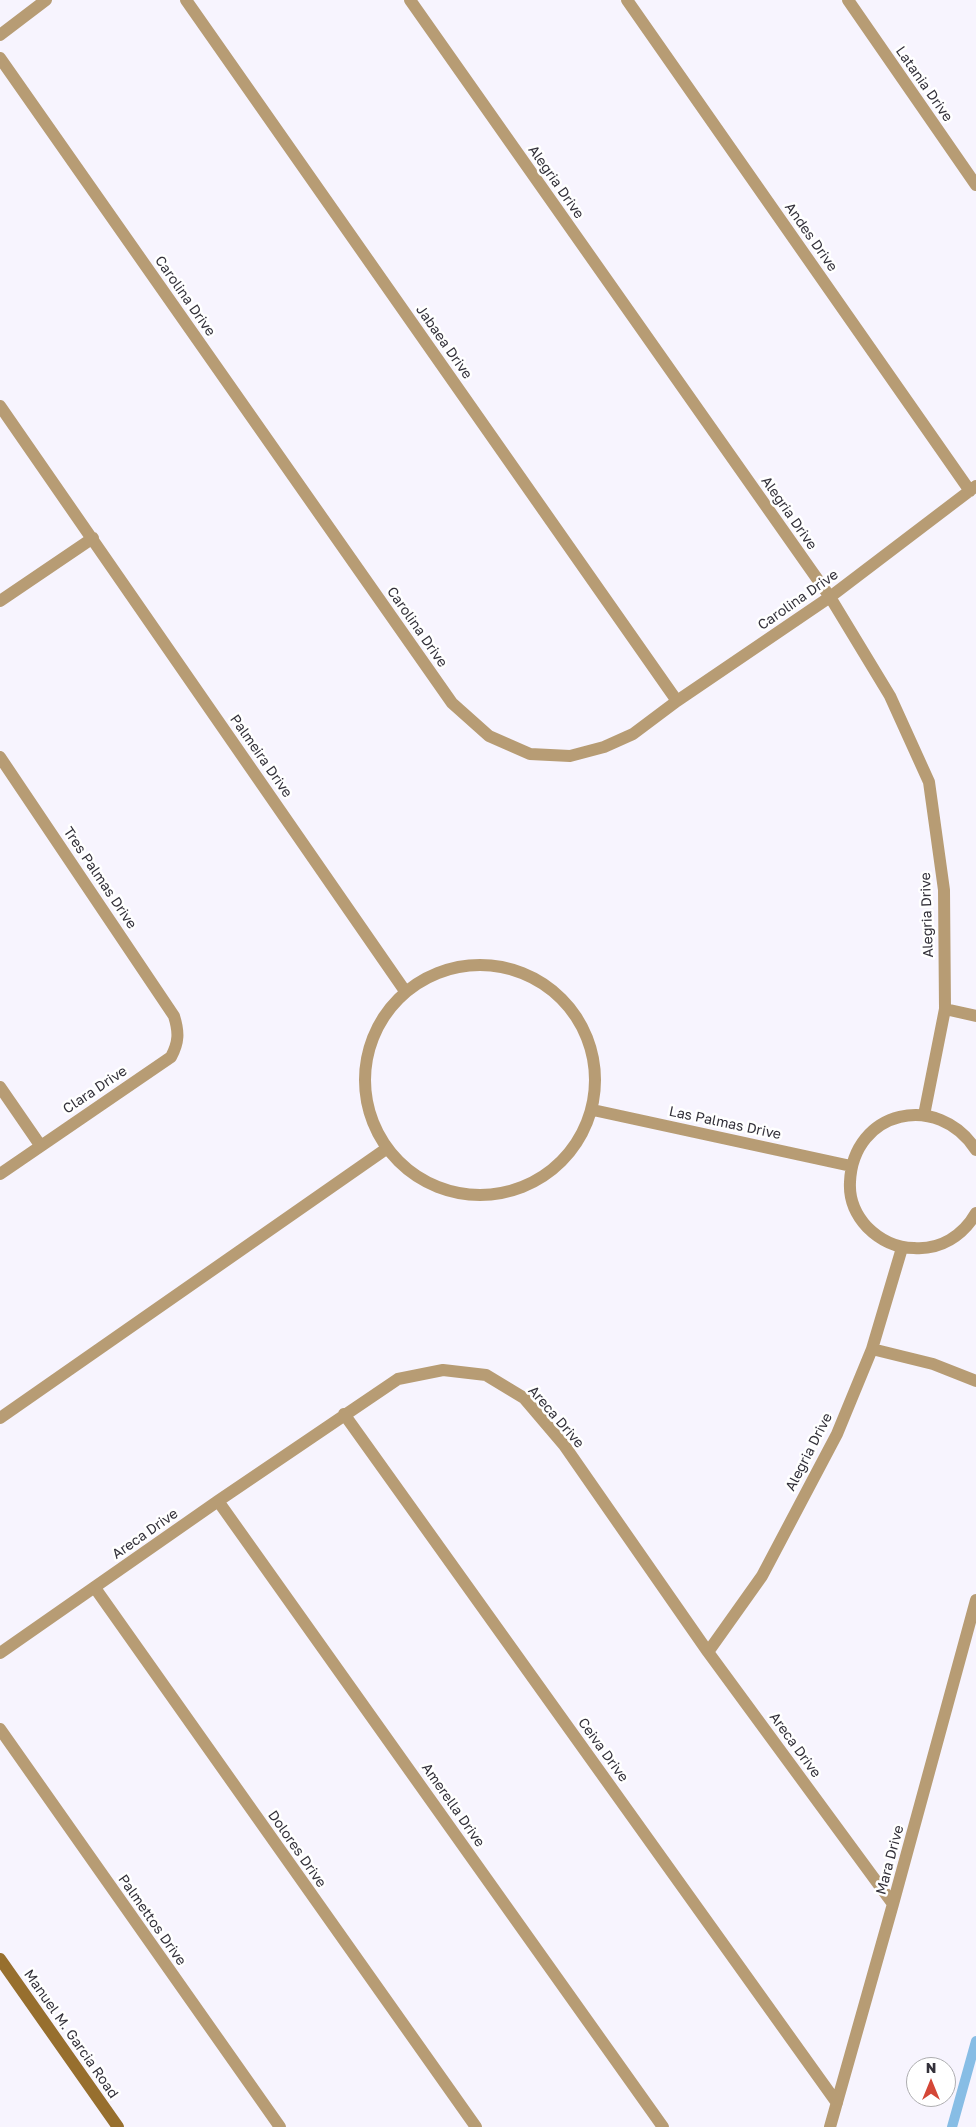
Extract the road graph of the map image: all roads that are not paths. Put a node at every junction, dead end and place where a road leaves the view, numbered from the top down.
1 (46, 0) edge
2 (186, 0) edge
3 (410, 0) edge
4 (627, 0) edge
5 (848, 0) edge
6 (0, 35) edge
7 (0, 58) edge
8 (976, 185) edge
9 (0, 406) edge
10 (973, 488) edge
11 (93, 538) junction
12 (830, 597) junction
13 (0, 601) edge
14 (677, 701) junction
15 (0, 757) edge
16 (405, 991) junction
17 (945, 1009) junction
18 (174, 1016) joint
19 (976, 1016) edge
20 (0, 1087) edge
21 (593, 1110) junction
22 (924, 1115) junction
23 (40, 1145) junction
24 (386, 1149) junction
25 (976, 1150) edge
26 (851, 1166) junction
27 (0, 1174) edge
28 (976, 1213) edge
29 (902, 1248) junction
30 (872, 1349) junction
31 (976, 1381) edge
32 (344, 1414) junction
33 (0, 1418) edge
34 (218, 1501) junction
35 (95, 1588) junction
36 (976, 1600) edge
37 (708, 1652) junction
38 (0, 1653) edge
39 (0, 1729) edge
40 (893, 1904) junction
41 (0, 1959) edge
42 (838, 2102) junction
43 (118, 2127) edge
44 (280, 2127) edge
45 (476, 2127) edge
46 (663, 2127) edge
47 (830, 2127) edge

1 - 6 street
2 - 14 street, Jabaea Drive
3 - 12 street, Alegria Drive
4 - 10 street, Andes Drive
5 - 8 street, Latania Drive
7 - 14 street, Carolina Drive
9 - 11 street, Palmeira Drive
10 - 12 street, Carolina Drive
11 - 13 street
11 - 16 street, Palmeira Drive
12 - 14 street, Carolina Drive
12 - 17 street, Alegria Drive
15 - 18 street, Tres Palmas Drive
16 - 21 street
16 - 24 street
17 - 19 street
17 - 22 street, Alegria Drive
18 - 23 street, Clara Drive
20 - 23 street
21 - 24 street
21 - 26 street, Las Palmas Drive
22 - 25 street
22 - 26 street
23 - 27 street, Clara Drive
24 - 33 street
26 - 29 street
28 - 29 street
29 - 30 street, Alegria Drive
30 - 31 street
30 - 37 street, Alegria Drive
32 - 34 street, Areca Drive
32 - 37 street, Areca Drive
32 - 42 street, Ceiva Drive
34 - 35 street, Areca Drive
34 - 46 street, Amerella Drive
35 - 38 street, Areca Drive
35 - 45 street, Dolores Drive
36 - 40 street, Mara Drive
37 - 40 street, Areca Drive
39 - 44 street, Palmettos Drive
40 - 42 street, Mara Drive
41 - 43 main road, Manuel M. Garcia Road
42 - 47 street, Mara Drive

